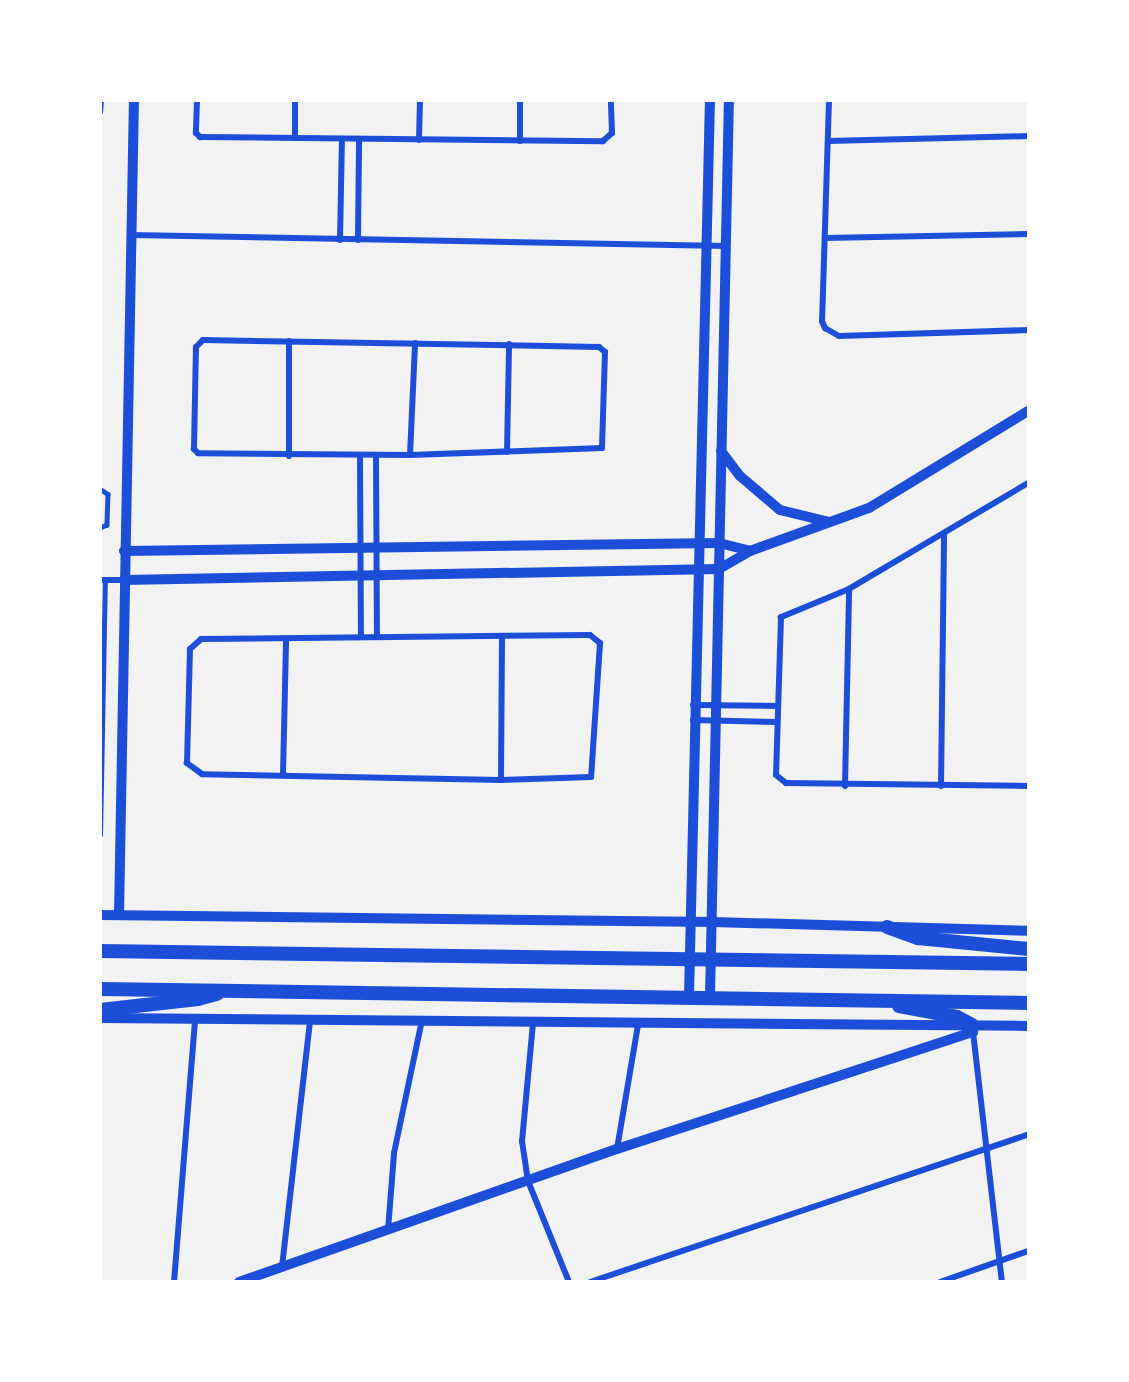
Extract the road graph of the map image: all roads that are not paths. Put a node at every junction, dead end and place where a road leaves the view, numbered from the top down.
1 (101, 100) edge
2 (134, 100) edge
3 (197, 100) edge
4 (295, 100) edge
5 (420, 100) edge
6 (520, 100) edge
7 (611, 100) edge
8 (710, 100) edge
9 (729, 100) edge
10 (829, 100) edge
11 (100, 112) edge
12 (1029, 136) edge
13 (295, 138) junction
14 (342, 139) junction
15 (359, 140) junction
16 (419, 140) junction
17 (520, 141) junction
18 (828, 141) junction
19 (1029, 234) edge
20 (130, 235) junction
21 (825, 238) junction
22 (340, 240) junction
23 (358, 240) junction
24 (726, 246) junction
25 (707, 247) junction
26 (1029, 330) edge
27 (290, 341) junction
28 (415, 343) junction
29 (509, 344) junction
30 (1029, 411) edge
31 (721, 451) junction
32 (507, 452) junction
33 (410, 454) junction
34 (360, 455) junction
35 (376, 455) junction
36 (289, 456) junction
37 (1029, 483) edge
38 (100, 489) edge
39 (832, 523) junction
40 (100, 528) edge
41 (944, 534) junction
42 (719, 543) junction
43 (697, 545) junction
44 (360, 548) junction
45 (376, 548) junction
46 (124, 551) junction
47 (750, 551) junction
48 (719, 569) junction
49 (697, 572) junction
50 (360, 578) junction
51 (377, 578) junction
52 (103, 580) edge
53 (124, 580) junction
54 (849, 590) junction
55 (361, 637) junction
56 (377, 637) junction
57 (502, 638) junction
58 (286, 639) junction
59 (693, 705) junction
60 (718, 705) junction
61 (777, 706) junction
62 (693, 720) junction
63 (718, 721) junction
64 (776, 722) junction
65 (283, 775) junction
66 (501, 780) junction
67 (845, 786) junction
68 (940, 786) junction
69 (1029, 786) edge
70 (100, 835) edge
71 (100, 915) edge
72 (119, 915) junction
73 (689, 922) junction
74 (713, 922) junction
75 (887, 927) junction
76 (1029, 931) edge
77 (1029, 949) edge
78 (100, 951) edge
79 (688, 960) junction
80 (710, 960) junction
81 (1029, 964) edge
82 (100, 989) edge
83 (230, 990) junction
84 (689, 996) junction
85 (710, 996) junction
86 (856, 998) junction
87 (1029, 1003) edge
88 (100, 1010) edge
89 (100, 1018) edge
90 (195, 1019) junction
91 (422, 1020) junction
92 (310, 1021) junction
93 (533, 1023) junction
94 (638, 1025) junction
95 (1029, 1026) edge
96 (972, 1028) junction
97 (1029, 1136) edge
98 (986, 1148) junction
99 (617, 1149) junction
100 (528, 1181) junction
101 (388, 1231) junction
102 (1029, 1251) edge
103 (1000, 1261) junction
104 (282, 1267) junction
105 (174, 1281) edge
106 (239, 1281) edge
107 (569, 1281) edge
108 (590, 1281) edge
109 (940, 1281) edge
110 (1002, 1281) edge

1 - 11 lane
2 - 20 street
3 - 13 street
4 - 13 street
5 - 16 street
6 - 17 street
7 - 17 street
8 - 25 street
9 - 24 street
10 - 18 street
12 - 18 street
13 - 14 street
14 - 15 street
14 - 22 street
15 - 16 street
15 - 23 street
16 - 17 street
18 - 21 street
19 - 21 street
20 - 22 street
20 - 46 street
21 - 26 street
22 - 23 street
23 - 25 street
24 - 25 street
24 - 31 street
25 - 43 street
27 - 28 street
27 - 36 street
27 - 36 street
28 - 29 street
28 - 33 street
29 - 32 street
29 - 32 street
30 - 39 street
31 - 39 street
31 - 42 street
32 - 33 street
33 - 35 street
34 - 35 street
34 - 36 street
34 - 44 street
35 - 45 street
37 - 41 street
38 - 40 lane
39 - 47 street
41 - 54 street
41 - 68 street
42 - 43 street
42 - 47 street
42 - 48 street
43 - 45 street
43 - 49 street
44 - 45 street
44 - 46 street
44 - 50 street
45 - 51 street
46 - 53 street
47 - 48 street
48 - 49 street
48 - 60 street
49 - 51 street
49 - 59 street
50 - 51 street
50 - 53 street
50 - 55 street
51 - 56 street
52 - 53 street
52 - 70 lane
53 - 72 street
54 - 61 street
54 - 67 street
55 - 56 street
55 - 58 street
56 - 57 street
57 - 66 street
57 - 66 street
58 - 65 street
58 - 65 street
59 - 60 street
59 - 62 street
60 - 61 street
60 - 63 street
61 - 64 street
62 - 63 street
62 - 73 street
63 - 64 street
63 - 74 street
64 - 67 street
65 - 66 street
67 - 68 street
68 - 69 street
71 - 72 street
72 - 73 street
73 - 74 street
73 - 79 street
74 - 75 street
74 - 80 street
75 - 76 street
75 - 77 main road
78 - 79 main road
79 - 80 main road
79 - 84 street
80 - 81 main road
80 - 85 street
82 - 83 main road
83 - 84 main road
83 - 88 main road
84 - 85 main road
85 - 86 main road
86 - 87 main road
86 - 96 main road
89 - 90 street
90 - 92 street
90 - 105 street
91 - 92 street
91 - 93 street
91 - 101 street
92 - 104 street
93 - 94 street
93 - 100 street
94 - 96 street
94 - 99 street
95 - 96 street
96 - 98 street
96 - 99 street
97 - 98 street
98 - 103 street
98 - 108 street
99 - 100 street
100 - 101 street
100 - 107 street
101 - 104 street
102 - 103 street
103 - 109 street
103 - 110 street
104 - 106 street

